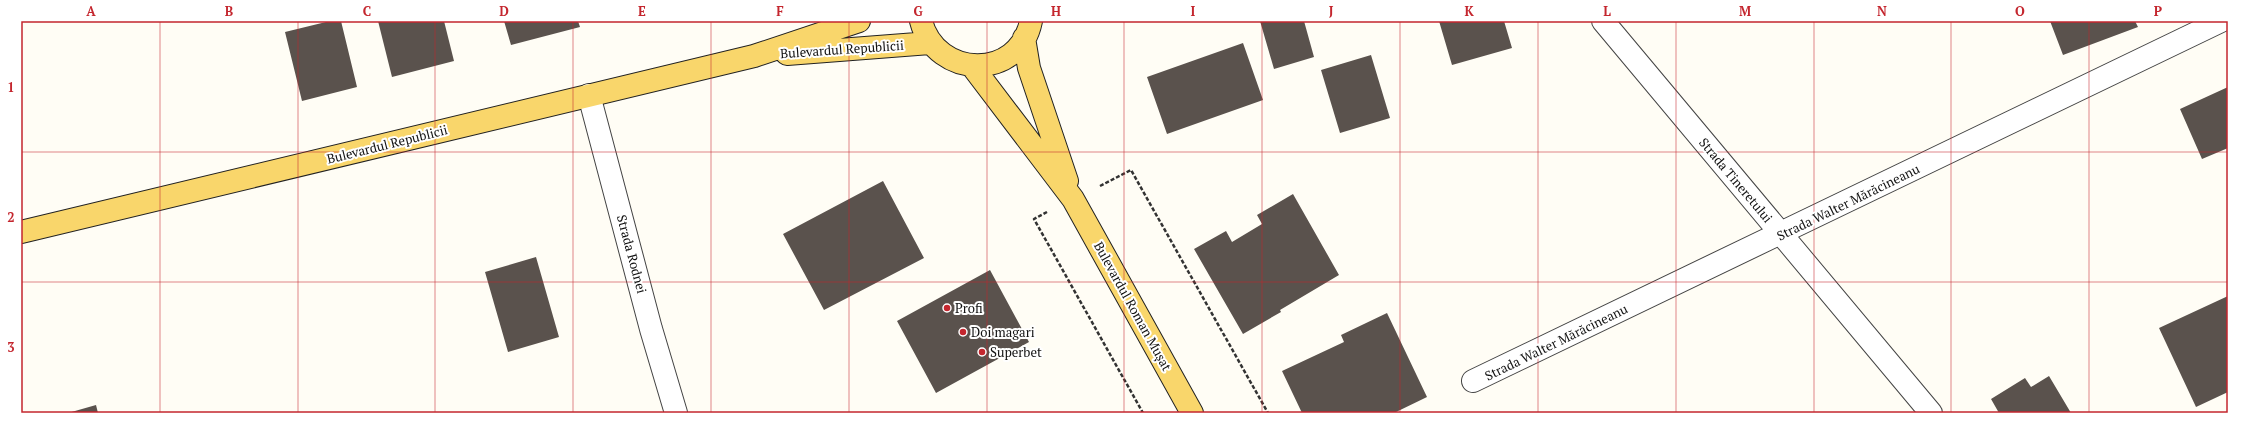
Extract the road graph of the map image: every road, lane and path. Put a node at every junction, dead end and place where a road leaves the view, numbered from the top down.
1 (859, 21) edge
2 (921, 21) edge
3 (1603, 21) edge
4 (2222, 21) edge
5 (1031, 27) edge
6 (930, 43) junction
7 (754, 56) junction
8 (972, 66) junction
9 (590, 95) junction
10 (1073, 199) junction
11 (21, 232) edge
12 (1781, 234) junction
13 (1473, 381) dead end
14 (676, 413) edge
15 (1143, 413) edge
16 (1192, 413) edge
17 (1268, 413) edge
18 (1931, 413) edge

1 - 7 main road, Bulevardul Republicii
2 - 6 main road
3 - 12 street, Strada Tineretului
4 - 12 street, Strada Walter Mărăcineanu
5 - 8 main road
5 - 10 main road, Bulevardul Roman Mușat
6 - 7 main road, Bulevardul Republicii
6 - 8 main road
7 - 9 main road, Bulevardul Republicii
8 - 10 main road, Bulevardul Roman Mușat
9 - 11 main road, Bulevardul Republicii
9 - 14 street, Strada Rodnei
10 - 15 path
10 - 16 main road, Bulevardul Roman Mușat
10 - 17 path
12 - 13 street, Strada Walter Mărăcineanu
12 - 18 street, Strada Tineretului

